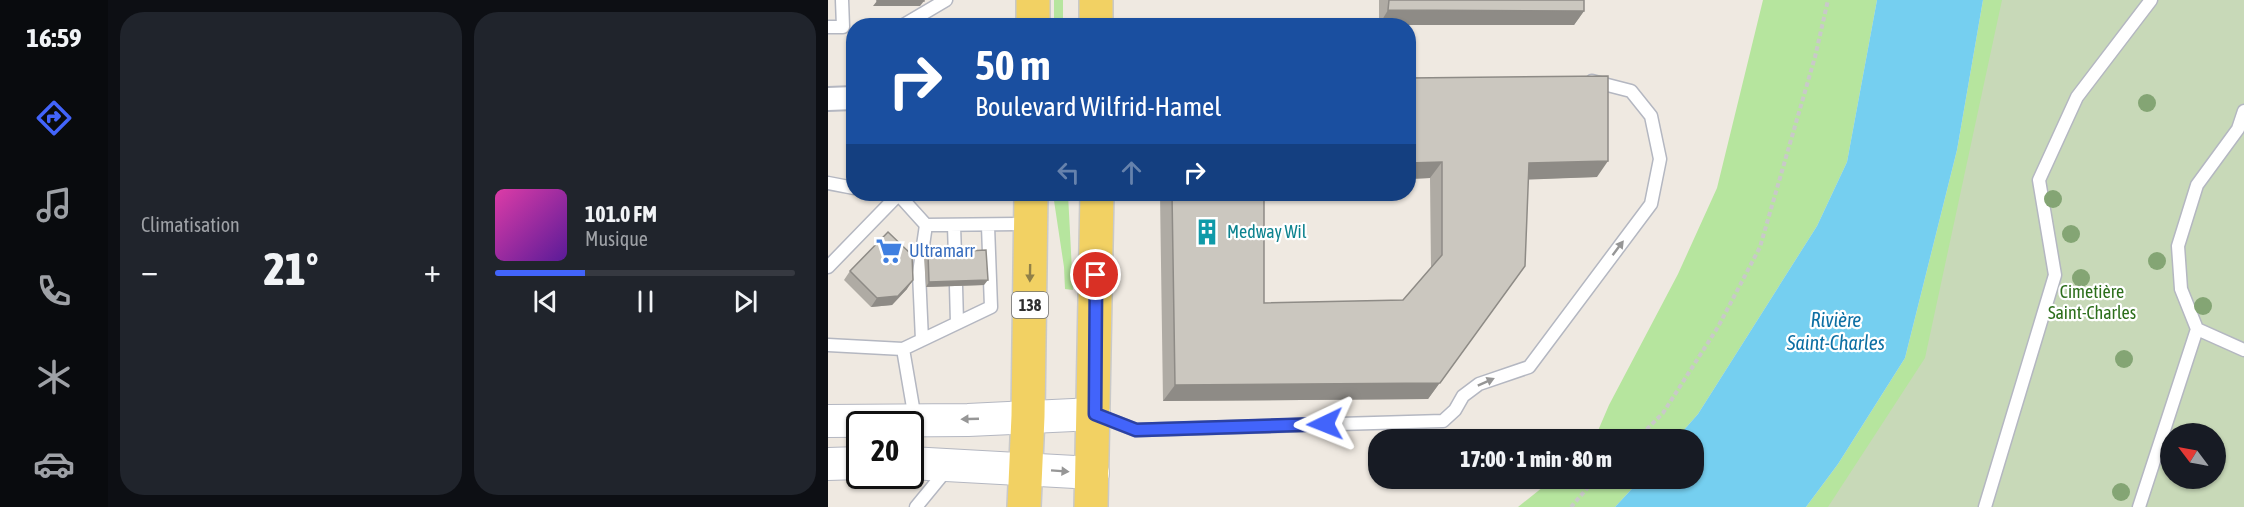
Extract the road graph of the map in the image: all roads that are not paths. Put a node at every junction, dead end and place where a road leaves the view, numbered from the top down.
1 (842, 0) edge
2 (946, 0) edge
3 (1033, 0) edge
4 (1096, 0) edge
5 (2151, 0) edge
6 (846, 18) edge
7 (916, 18) edge
8 (1033, 18) edge
9 (1096, 18) edge
10 (828, 27) edge
11 (846, 27) edge
12 (1578, 78) edge
13 (846, 98) edge
14 (828, 99) edge
15 (2244, 111) edge
16 (828, 183) edge
17 (846, 186) edge
18 (889, 201) edge
19 (902, 201) edge
20 (1097, 201) edge
21 (1031, 209) edge
22 (926, 225) junction
23 (954, 226) junction
24 (988, 226) junction
25 (955, 256) edge
26 (828, 267) edge
27 (956, 286) edge
28 (957, 323) junction
29 (2197, 328) junction
30 (922, 340) junction
31 (828, 345) edge
32 (903, 350) junction
33 (2244, 350) edge
34 (914, 411) edge
35 (1095, 414) junction
36 (1028, 416) junction
37 (924, 419) edge
38 (828, 421) edge
39 (846, 421) edge
40 (846, 463) edge
41 (924, 463) edge
42 (952, 463) junction
43 (828, 464) edge
44 (1026, 469) junction
45 (1093, 473) junction
46 (916, 507) edge
47 (1023, 507) edge
48 (1091, 507) edge
49 (1985, 507) edge
50 (2139, 507) edge

1 - 6 lane
2 - 7 lane
3 - 8 main road
4 - 9 main road
5 - 49 lane
10 - 11 lane
35 -> 12 lane
13 - 14 street
15 - 29 lane
16 - 17 lane
18 - 26 lane
19 - 22 lane
20 - 35 main road
21 - 24 lane
21 -> 36 main road, 138
22 - 23 lane
22 - 30 lane
23 - 24 lane
23 - 25 lane
24 - 28 lane
27 - 28 lane
28 - 30 lane
29 - 33 lane
29 - 50 lane
30 - 32 lane
31 - 32 lane
32 - 34 lane
35 - 36 main road
35 - 45 main road
36 -> 37 main road
36 - 44 main road, 138
38 - 39 main road
40 - 43 main road
41 - 42 main road
42 - 44 main road
42 - 46 lane
44 -> 45 main road
44 - 47 main road, 138
45 - 48 main road

